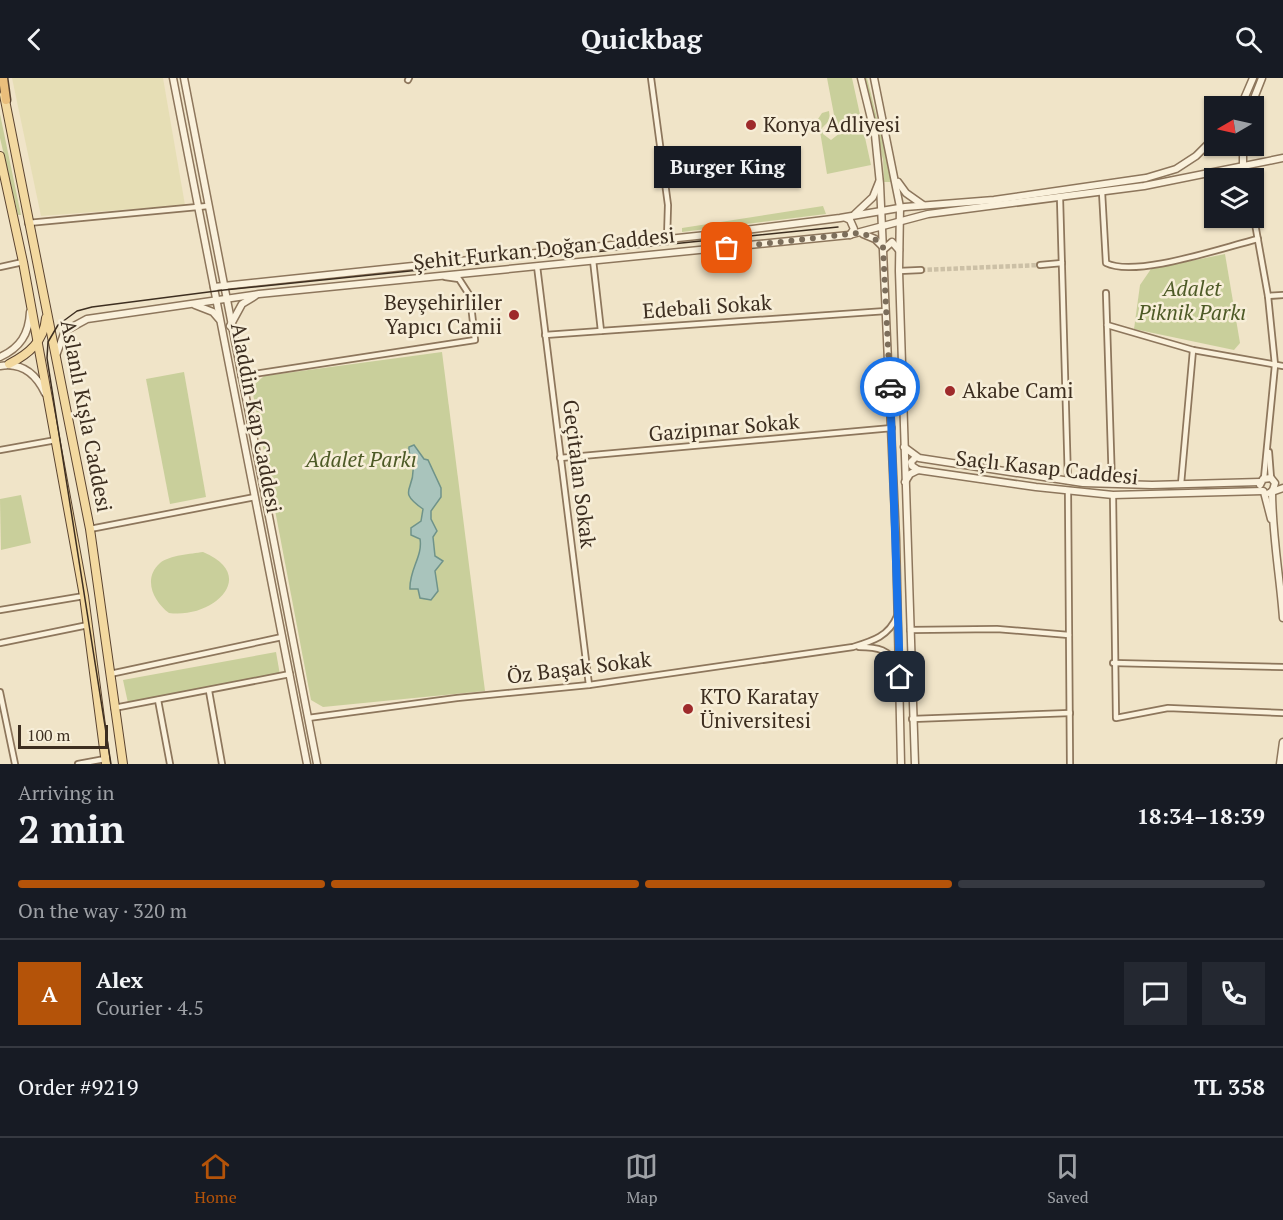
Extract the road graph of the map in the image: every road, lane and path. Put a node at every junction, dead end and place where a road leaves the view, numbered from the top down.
1 (2, 78) edge
2 (173, 78) edge
3 (184, 78) edge
4 (651, 78) edge
5 (861, 78) edge
6 (874, 78) edge
7 (1253, 78) edge
8 (1262, 78) edge
9 (1245, 96) edge
10 (1255, 96) edge
11 (6, 100) joint
12 (1204, 148) edge
13 (0, 156) edge
14 (1243, 156) edge
15 (1283, 158) edge
16 (1243, 164) junction
17 (1244, 168) edge
18 (880, 178) junction
19 (897, 180) junction
20 (1102, 192) junction
21 (1060, 198) junction
22 (208, 206) junction
23 (923, 206) junction
24 (199, 207) junction
25 (900, 207) junction
26 (881, 211) junction
27 (852, 216) junction
28 (840, 218) junction
29 (911, 218) junction
30 (901, 221) junction
31 (28, 223) junction
32 (879, 228) junction
33 (1256, 228) edge
34 (900, 230) junction
35 (859, 233) junction
36 (849, 235) junction
37 (667, 239) junction
38 (1258, 239) junction
39 (883, 250) junction
40 (899, 250) junction
41 (593, 260) junction
42 (23, 262) junction
43 (1062, 263) junction
44 (1040, 265) tunnel mouth
45 (537, 266) junction
46 (0, 267) edge
47 (921, 270) tunnel mouth
48 (899, 271) junction
49 (440, 276) junction
50 (223, 286) junction
51 (214, 287) junction
52 (1106, 293) dead end
53 (259, 294) junction
54 (1283, 295) edge
55 (1268, 296) junction
56 (225, 299) junction
57 (216, 300) junction
58 (29, 302) junction
59 (192, 303) junction
60 (45, 304) junction
61 (886, 311) junction
62 (220, 322) junction
63 (1107, 325) junction
64 (230, 327) junction
65 (601, 331) junction
66 (545, 335) junction
67 (37, 344) junction
68 (1193, 350) junction
69 (57, 353) junction
70 (0, 357) edge
71 (9, 364) junction
72 (1275, 365) junction
73 (0, 366) edge
74 (1283, 366) edge
75 (240, 376) junction
76 (47, 399) junction
77 (892, 428) junction
78 (56, 440) junction
79 (904, 446) junction
80 (0, 450) edge
81 (560, 458) junction
82 (916, 458) junction
83 (918, 470) junction
84 (1267, 479) junction
85 (1068, 481) junction
86 (905, 482) junction
87 (1283, 482) edge
88 (1112, 484) junction
89 (1181, 484) junction
90 (1283, 489) edge
91 (1068, 491) junction
92 (1273, 491) junction
93 (1263, 492) junction
94 (1113, 495) junction
95 (255, 497) junction
96 (1271, 520) junction
97 (90, 529) junction
98 (1281, 569) edge
99 (84, 596) junction
100 (0, 610) edge
101 (898, 614) junction
102 (1283, 618) edge
103 (88, 625) junction
104 (910, 630) junction
105 (1069, 635) junction
106 (282, 637) junction
107 (0, 643) edge
108 (853, 647) junction
109 (1113, 663) junction
110 (1283, 667) edge
111 (110, 674) junction
112 (290, 674) junction
113 (900, 677) junction
114 (589, 685) junction
115 (209, 691) junction
116 (0, 692) edge
117 (158, 700) junction
118 (114, 708) junction
119 (1070, 713) junction
120 (1283, 713) edge
121 (308, 718) junction
122 (912, 718) junction
123 (1283, 746) edge
124 (106, 761) edge
125 (901, 763) edge
126 (15, 764) edge
127 (78, 764) edge
128 (123, 764) edge
129 (170, 764) edge
130 (222, 764) edge
131 (307, 764) edge
132 (317, 764) edge
133 (915, 764) edge
134 (1070, 764) edge
135 (1280, 764) edge

1 - 11 highway
2 - 24 street, Aladdin Kap Caddesi
3 - 22 street, Aladdin Kap Caddesi
4 - 37 street
5 - 18 street
6 - 19 street
7 - 9 street
8 - 10 street
11 - 31 main road, Aslanlı Kışla Caddesi
12 - 23 street, Şehit Furkan Doğan Caddesi
13 - 42 main road, Aslanlı Kışla Caddesi
14 - 16 street
15 - 16 street, Şehit Furkan Doğan Caddesi
16 - 17 street
16 - 20 street, Şehit Furkan Doğan Caddesi
18 - 26 street
18 - 27 street
19 - 23 street
19 - 25 street
20 - 21 street, Şehit Furkan Doğan Caddesi
20 - 38 street
21 - 29 street, Şehit Furkan Doğan Caddesi
21 - 43 street
22 - 24 street
22 - 50 street, Aladdin Kap Caddesi
23 - 25 street, Şehit Furkan Doğan Caddesi
24 - 31 street
24 - 51 street, Aladdin Kap Caddesi
25 - 26 street, Şehit Furkan Doğan Caddesi
25 - 30 street
26 - 27 street, Şehit Furkan Doğan Caddesi
26 - 32 street
27 - 28 street, Şehit Furkan Doğan Caddesi
28 - 36 street
28 - 37 street, Şehit Furkan Doğan Caddesi
29 - 30 street, Şehit Furkan Doğan Caddesi
29 - 34 street
30 - 32 street, Şehit Furkan Doğan Caddesi
30 - 34 street
31 - 60 main road, Aslanlı Kışla Caddesi
32 - 35 street, Şehit Furkan Doğan Caddesi
32 - 39 street
33 - 38 street
34 - 40 street
35 - 36 street, Şehit Furkan Doğan Caddesi
35 - 39 street
36 - 41 street, Şehit Furkan Doğan Caddesi
37 - 50 street, Şehit Furkan Doğan Caddesi
38 - 55 street
39 - 40 street
39 - 61 street
40 - 48 street
41 - 45 street, Şehit Furkan Doğan Caddesi
41 - 65 street
42 - 46 street
42 - 58 main road, Aslanlı Kışla Caddesi
43 - 44 street
43 - 85 street
45 - 49 street, Şehit Furkan Doğan Caddesi
45 - 66 street, Geçitalan Sokak
47 - 48 street
48 - 79 street
49 - 53 street, Şehit Furkan Doğan Caddesi
49 - 75 street
50 - 51 street, Şehit Furkan Doğan Caddesi
50 - 56 street, Aladdin Kap Caddesi
51 - 57 street, Aladdin Kap Caddesi
52 - 63 street
53 - 56 street, Şehit Furkan Doğan Caddesi
53 - 64 street
54 - 55 street
55 - 72 street
56 - 57 street, Şehit Furkan Doğan Caddesi
56 - 64 street, Aladdin Kap Caddesi
57 - 59 street, Şehit Furkan Doğan Caddesi
57 - 62 street, Aladdin Kap Caddesi
58 - 67 main road, Aslanlı Kışla Caddesi
58 - 70 street
59 - 62 street
59 - 69 street, Şehit Furkan Doğan Caddesi
60 - 67 main road
60 - 69 main road, Aslanlı Kışla Caddesi
61 - 65 street, Edebali Sokak
61 - 77 street
62 - 95 street, Aladdin Kap Caddesi
63 - 68 street
63 - 88 street
64 - 75 street, Aladdin Kap Caddesi
65 - 66 street, Edebali Sokak
66 - 81 street, Geçitalan Sokak
67 - 71 main road
67 - 76 main road, Aslanlı Kışla Caddesi
68 - 72 street
68 - 89 street
69 - 97 main road, Aslanlı Kışla Caddesi
71 - 73 street
71 - 76 street
72 - 74 street
72 - 84 street
75 - 121 street, Aladdin Kap Caddesi
76 - 78 main road, Aslanlı Kışla Caddesi
77 - 81 street, Gazipınar Sokak
77 - 101 street
78 - 80 street
78 - 99 main road, Aslanlı Kışla Caddesi
79 - 82 street
79 - 86 street
81 - 114 street, Geçitalan Sokak
82 - 83 street
82 - 85 street, Saçlı Kasap Caddesi
83 - 86 street
83 - 91 street, Saçlı Kasap Caddesi
84 - 87 street, Saçlı Kasap Caddesi
84 - 89 street, Saçlı Kasap Caddesi
84 - 92 street
84 - 93 street
85 - 88 street, Saçlı Kasap Caddesi
86 - 104 street
88 - 89 street, Saçlı Kasap Caddesi
90 - 92 street, Saçlı Kasap Caddesi
91 - 94 street, Saçlı Kasap Caddesi
91 - 105 street
92 - 93 street, Saçlı Kasap Caddesi
92 - 96 street
93 - 94 street, Saçlı Kasap Caddesi
93 - 96 street
94 - 109 street
95 - 97 street
95 - 106 street, Aladdin Kap Caddesi
96 - 98 street
97 - 111 main road, Aslanlı Kışla Caddesi
98 - 102 street
99 - 100 street
99 - 103 main road, Aslanlı Kışla Caddesi
101 - 108 street
101 - 113 street
103 - 107 street
103 - 124 main road, Aslanlı Kışla Caddesi
104 - 105 street
104 - 122 street
105 - 119 street
106 - 111 street
106 - 112 street, Aladdin Kap Caddesi
108 - 113 street
108 - 114 street, Öz Başak Sokak
109 - 110 street
109 - 120 street
111 - 118 main road, Aslanlı Kışla Caddesi
112 - 115 street
112 - 131 street, Aladdin Kap Caddesi
113 - 125 street
114 - 121 street, Öz Başak Sokak
115 - 117 street
115 - 130 street
116 - 126 street
117 - 118 street
117 - 129 street
118 - 128 main road, Aslanlı Kışla Caddesi
119 - 122 street
119 - 134 street
121 - 132 street, Aladdin Kap Caddesi
122 - 133 street
123 - 135 street
124 - 127 street

